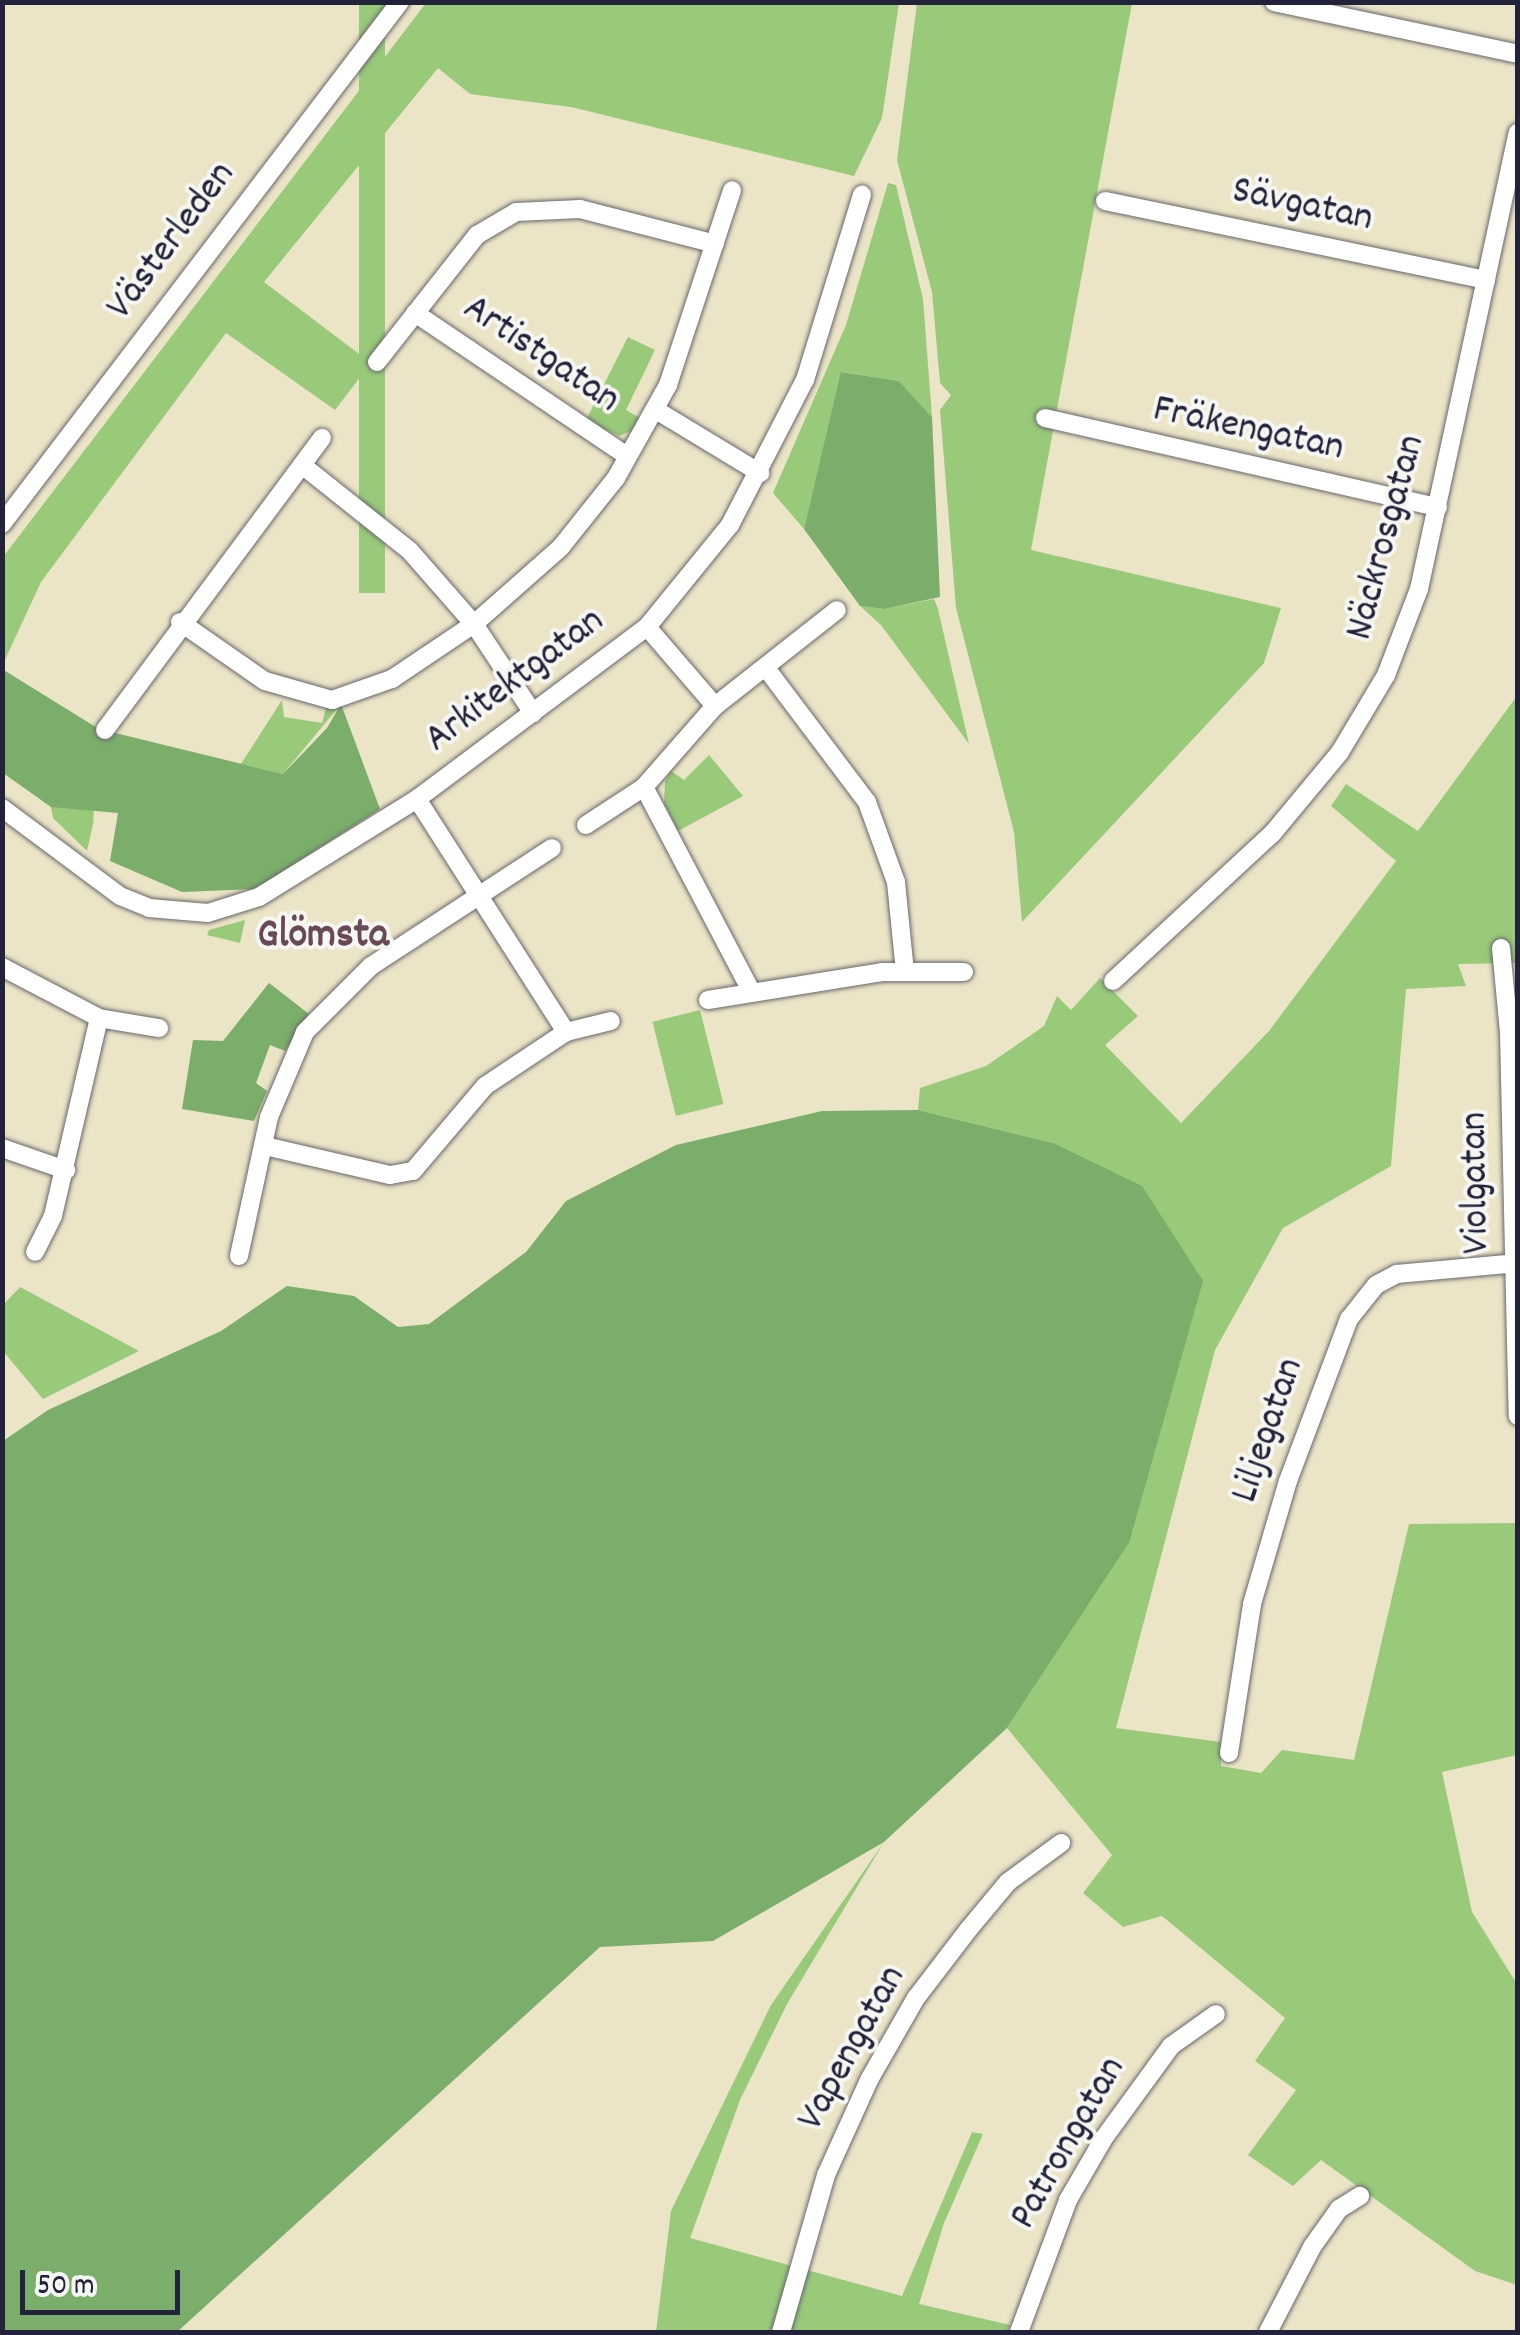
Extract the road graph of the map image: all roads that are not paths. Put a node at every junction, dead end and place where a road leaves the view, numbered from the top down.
1 (400, 2) edge
2 (1274, 2) edge
3 (1518, 54) edge
4 (1518, 133) edge
5 (732, 190) dead end
6 (862, 195) dead end
7 (1105, 201) dead end
8 (715, 244) junction
9 (1486, 280) junction
10 (415, 314) junction
11 (377, 362) dead end
12 (656, 410) junction
13 (1045, 418) dead end
14 (322, 438) dead end
15 (626, 456) junction
16 (302, 465) junction
17 (760, 473) junction
18 (1438, 507) junction
19 (2, 524) edge
20 (837, 610) dead end
21 (180, 622) junction
22 (474, 624) junction
23 (647, 627) junction
24 (766, 668) junction
25 (715, 706) junction
26 (533, 713) junction
27 (105, 730) dead end
28 (644, 787) junction
29 (417, 799) junction
30 (2, 808) edge
31 (586, 825) dead end
32 (552, 848) dead end
33 (478, 896) junction
34 (1501, 948) dead end
35 (2, 967) edge
36 (904, 972) junction
37 (964, 972) dead end
38 (1113, 981) dead end
39 (752, 990) junction
40 (708, 1000) dead end
41 (99, 1018) junction
42 (610, 1021) dead end
43 (160, 1028) dead end
44 (566, 1032) junction
45 (264, 1146) junction
46 (2, 1148) edge
47 (66, 1170) junction
48 (35, 1252) dead end
49 (239, 1256) dead end
50 (1516, 1263) edge
51 (1518, 1416) edge
52 (1229, 1754) dead end
53 (1062, 1843) dead end
54 (1216, 2014) dead end
55 (1360, 2196) dead end
56 (781, 2332) edge
57 (1019, 2332) edge
58 (1268, 2332) edge

1 - 19 street, Västerleden
2 - 3 street
4 - 9 street, Näckrosgatan
5 - 8 street, Artistgatan
6 - 17 street, Arkitektgatan
7 - 9 street, Sävgatan
8 - 10 street, Artistgatan
8 - 12 street, Artistgatan
9 - 18 street, Näckrosgatan
10 - 11 street, Artistgatan
10 - 15 street, Artistgatan
12 - 15 street, Artistgatan
12 - 17 street, Artistgatan
13 - 18 street, Fräkengatan
14 - 16 street
15 - 22 street, Artistgatan
16 - 21 street
16 - 22 street
17 - 23 street, Arkitektgatan
18 - 38 street, Näckrosgatan
20 - 24 street
21 - 22 street, Artistgatan
21 - 27 street
22 - 26 street
23 - 25 street
23 - 26 street, Arkitektgatan
24 - 25 street
24 - 36 street
25 - 28 street
26 - 29 street, Arkitektgatan
28 - 31 street
28 - 39 street
29 - 30 street, Arkitektgatan
29 - 33 street
32 - 33 street
33 - 44 street
33 - 45 street
34 - 50 street, Violgatan
35 - 41 street
36 - 37 street
36 - 39 street
39 - 40 street
41 - 43 street
41 - 47 street
42 - 44 street
44 - 45 street
45 - 49 street
46 - 47 street
47 - 48 street
50 - 51 street, Violgatan
50 - 52 street, Liljegatan
53 - 56 street, Vapengatan
54 - 57 street, Patrongatan
55 - 58 street

